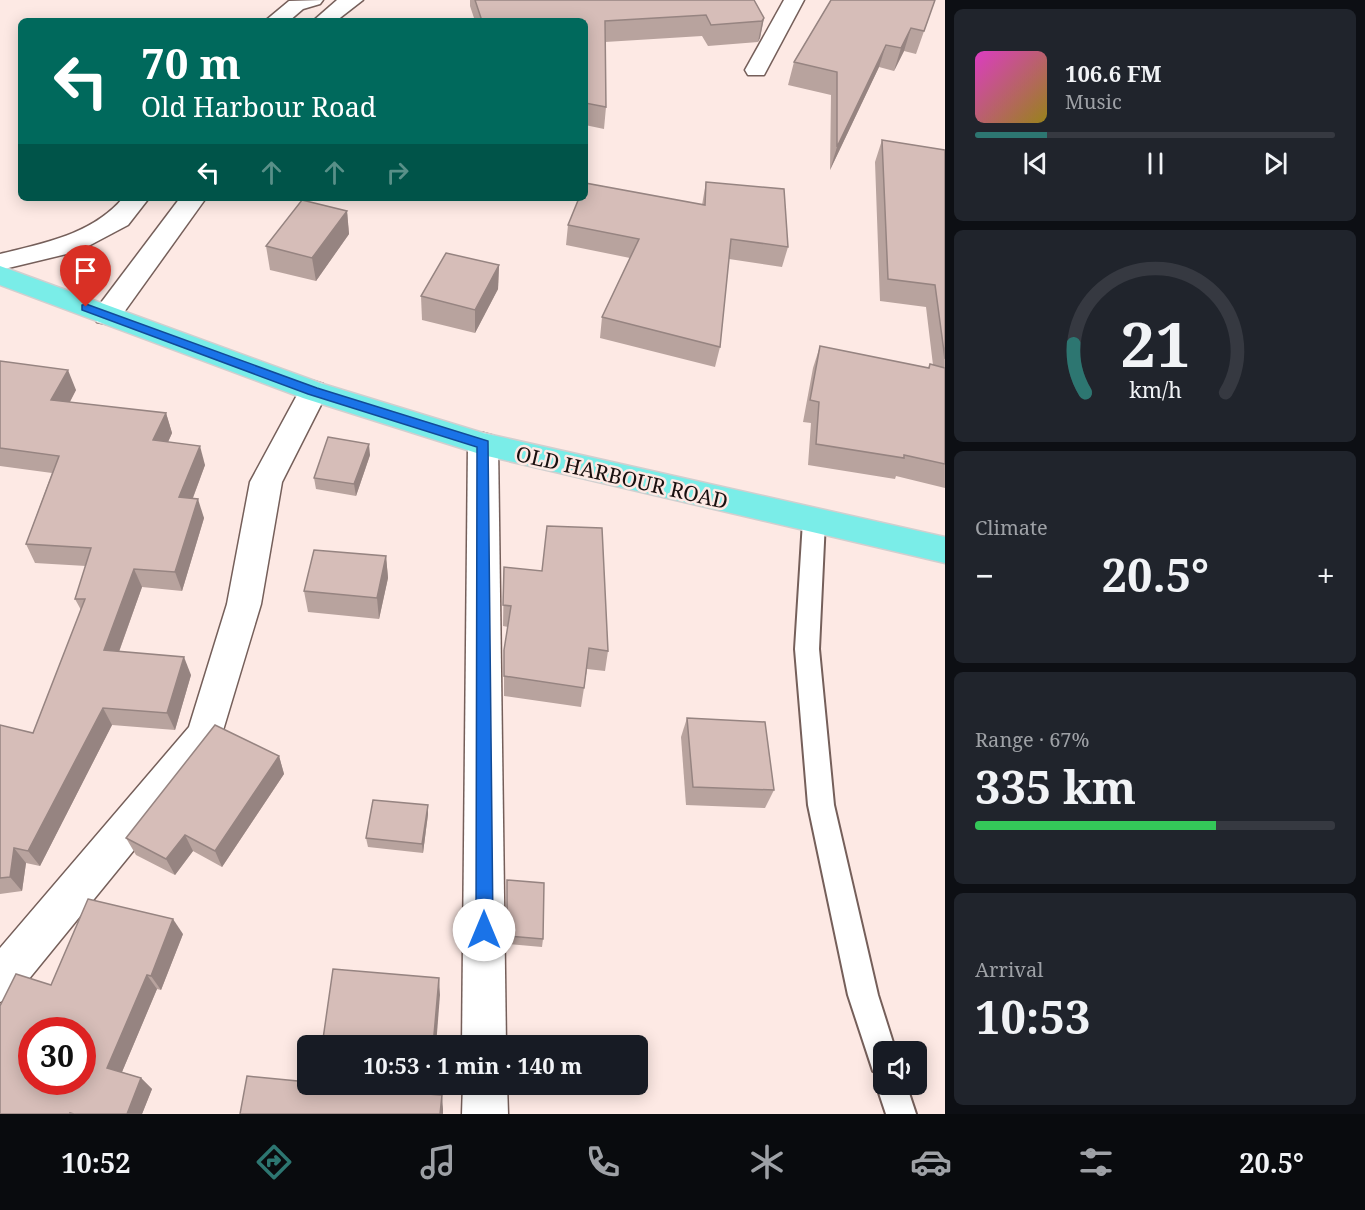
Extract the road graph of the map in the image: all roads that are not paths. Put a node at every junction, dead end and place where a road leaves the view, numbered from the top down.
1 (313, 0) edge
2 (353, 0) edge
3 (794, 0) edge
4 (280, 18) edge
5 (327, 18) edge
6 (756, 70) dead end
7 (134, 201) edge
8 (191, 201) edge
9 (0, 262) edge
10 (0, 275) edge
11 (107, 315) junction
12 (313, 391) junction
13 (483, 444) junction
14 (814, 522) junction
15 (945, 550) edge
16 (0, 981) edge
17 (484, 1035) edge
18 (878, 1041) edge
19 (484, 1095) edge
20 (895, 1095) edge
21 (484, 1114) edge
22 (901, 1114) edge

1 - 4 street
2 - 5 street
3 - 6 street
7 - 9 street
8 - 11 street
10 - 11 main road, OLD HARBOUR ROAD
11 - 12 main road, OLD HARBOUR ROAD
12 - 13 main road, OLD HARBOUR ROAD
12 - 16 street
13 - 14 main road, OLD HARBOUR ROAD
13 - 17 street
14 - 15 main road, OLD HARBOUR ROAD
14 - 18 lane
19 - 21 street
20 - 22 lane

